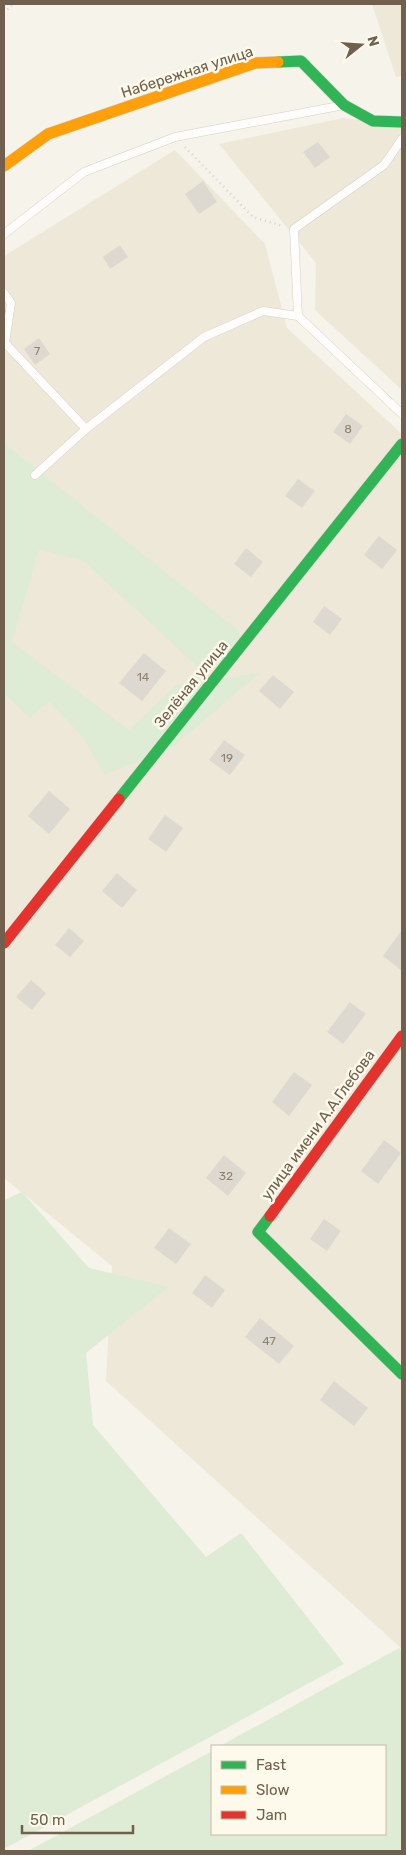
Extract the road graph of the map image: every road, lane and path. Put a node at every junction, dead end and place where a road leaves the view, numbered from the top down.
1 (13, 4) edge
2 (4, 13) edge
3 (344, 105) junction
4 (402, 122) edge
5 (175, 137) junction
6 (402, 139) edge
7 (4, 166) edge
8 (294, 229) junction
9 (4, 234) edge
10 (4, 292) edge
11 (298, 316) junction
12 (402, 414) edge
13 (86, 429) junction
14 (402, 444) edge
15 (35, 474) dead end
16 (4, 943) edge
17 (402, 1036) edge
18 (402, 1374) edge

1 - 2 path
3 - 4 street, Набережная улица
3 - 5 lane
3 - 7 street, Набережная улица
5 - 8 path
5 - 9 lane
6 - 8 lane
8 - 11 lane
10 - 13 lane
11 - 12 lane
11 - 13 lane
13 - 15 lane
14 - 16 street, Зелёная улица
17 - 18 street, улица имени А.А.Глебова

